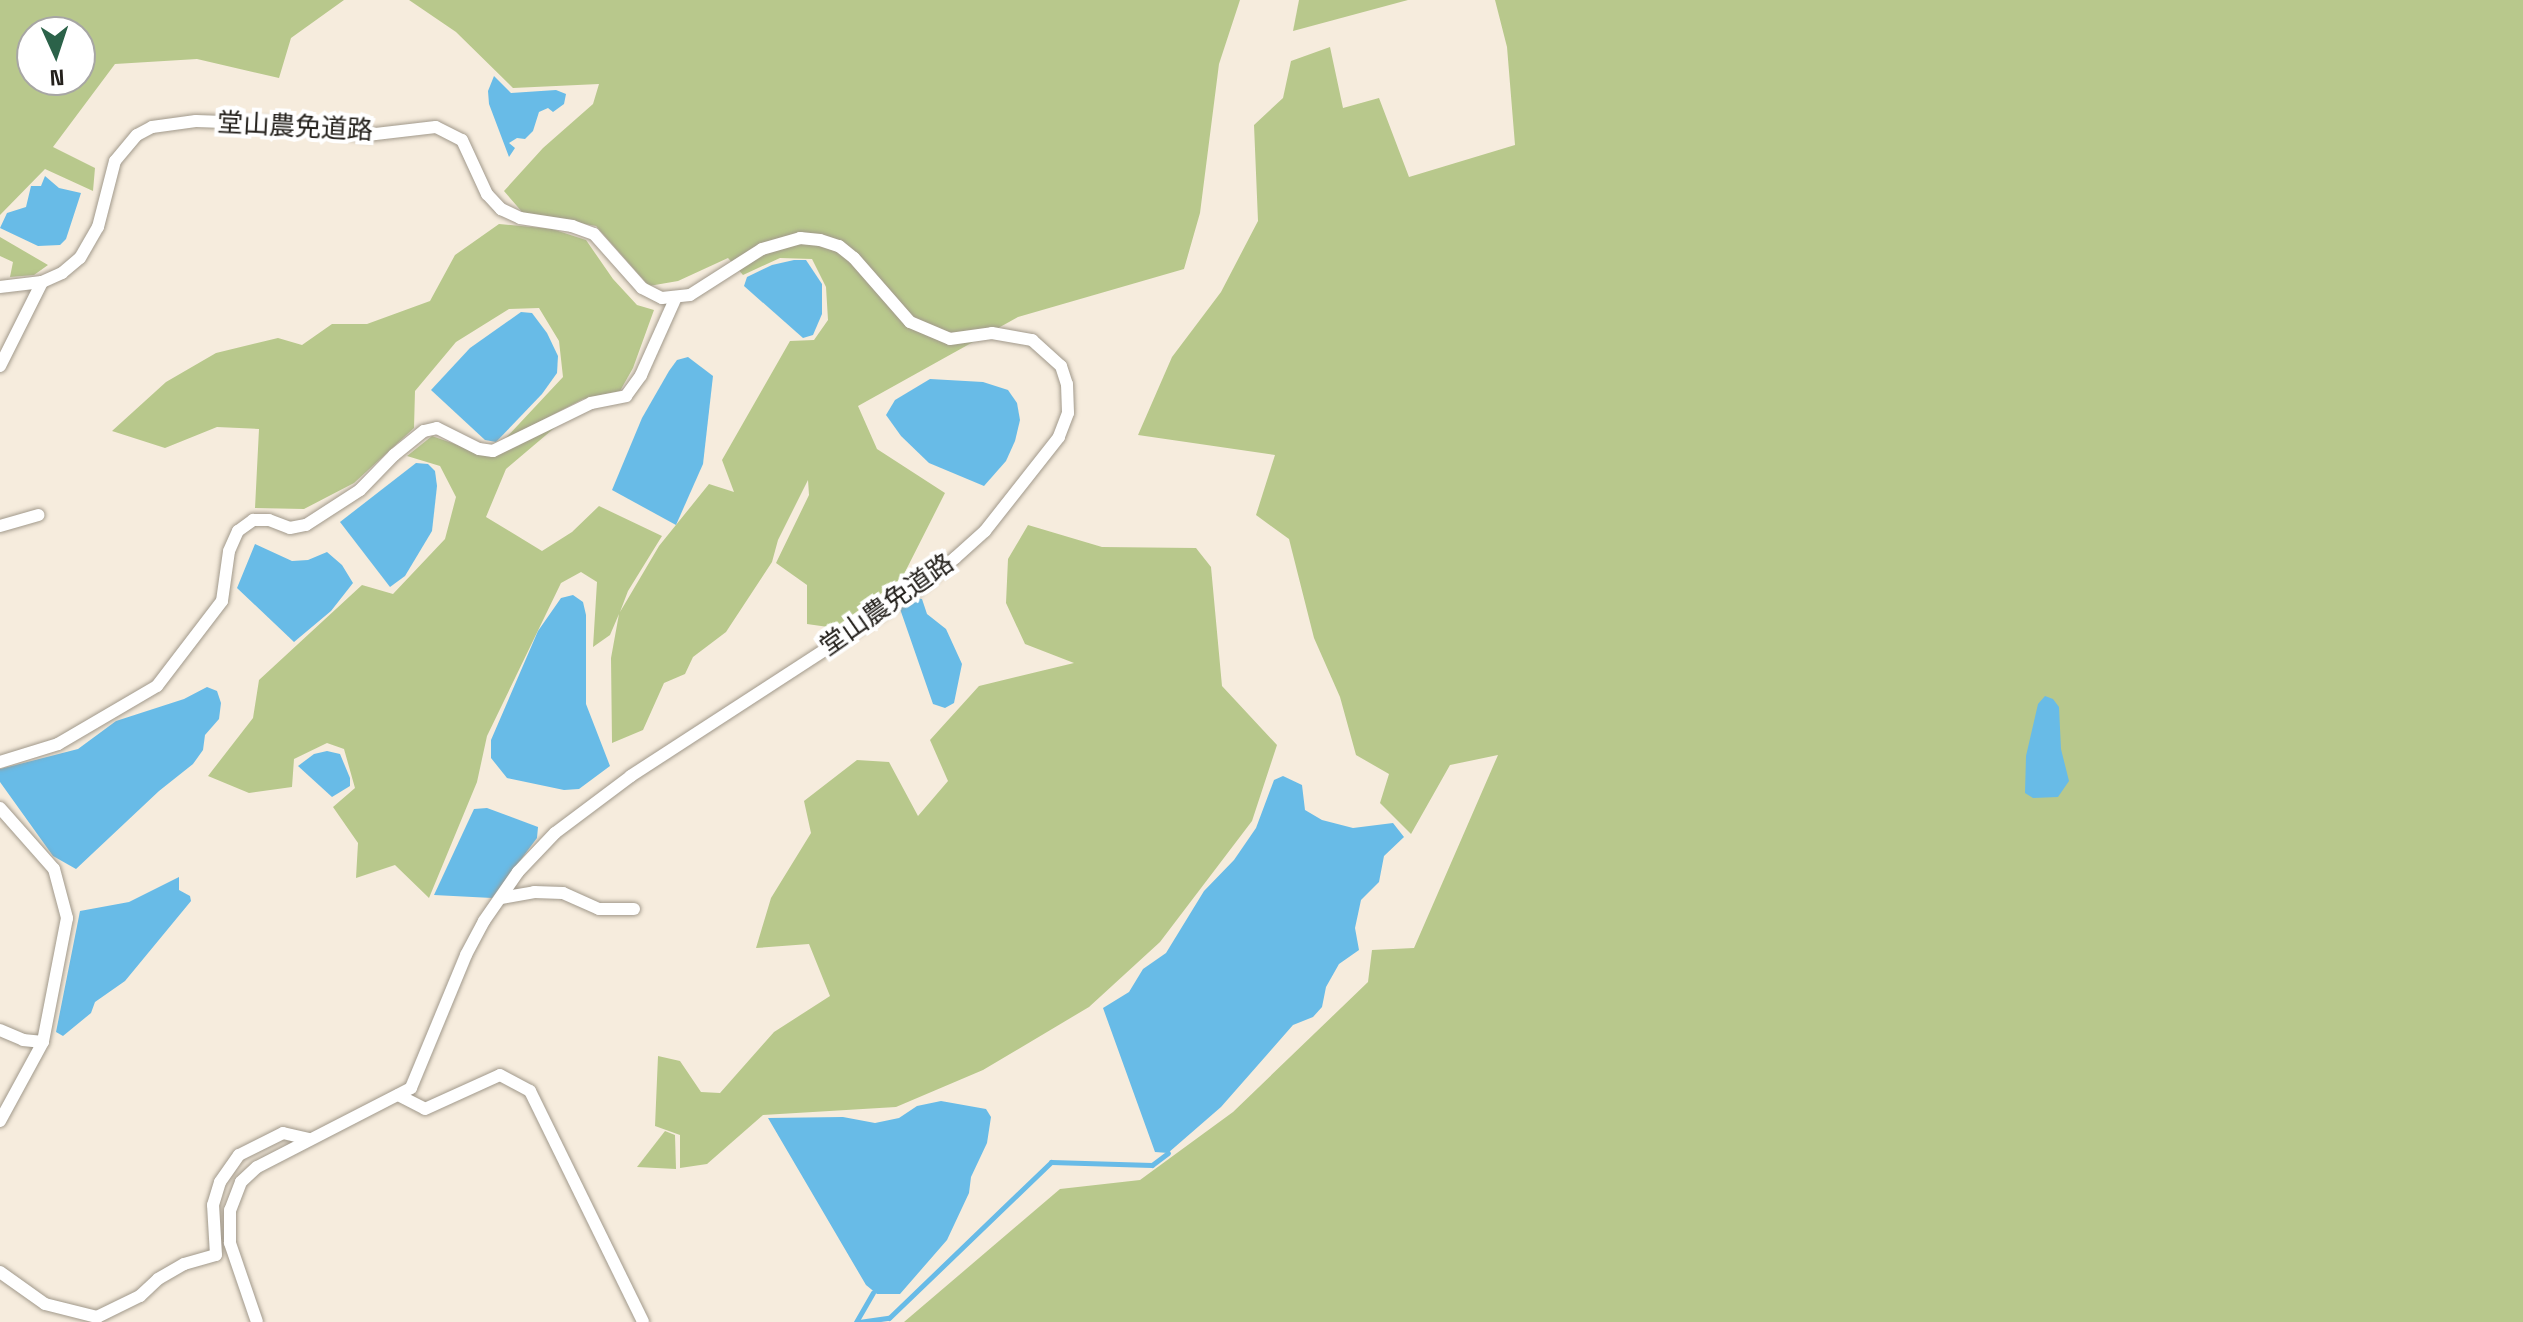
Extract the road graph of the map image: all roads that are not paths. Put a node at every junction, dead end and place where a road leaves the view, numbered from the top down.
1 (42, 282) junction
2 (0, 287) edge
3 (676, 297) junction
4 (0, 366) edge
5 (38, 515) dead end
6 (0, 526) edge
7 (0, 762) edge
8 (0, 808) edge
9 (501, 898) junction
10 (634, 909) dead end
11 (0, 1030) edge
12 (43, 1042) junction
13 (398, 1095) junction
14 (0, 1121) edge
15 (309, 1139) junction
16 (0, 1272) edge
17 (257, 1322) edge
18 (643, 1322) edge

1 - 2 street, 堂山農免道路
1 - 3 street, 堂山農免道路
1 - 4 street
3 - 7 street
3 - 9 street, 堂山農免道路
5 - 6 street
8 - 12 street
9 - 10 street
9 - 13 street, 堂山農免道路
11 - 12 street
12 - 14 street
13 - 15 street
13 - 18 street
15 - 16 street
15 - 17 street

